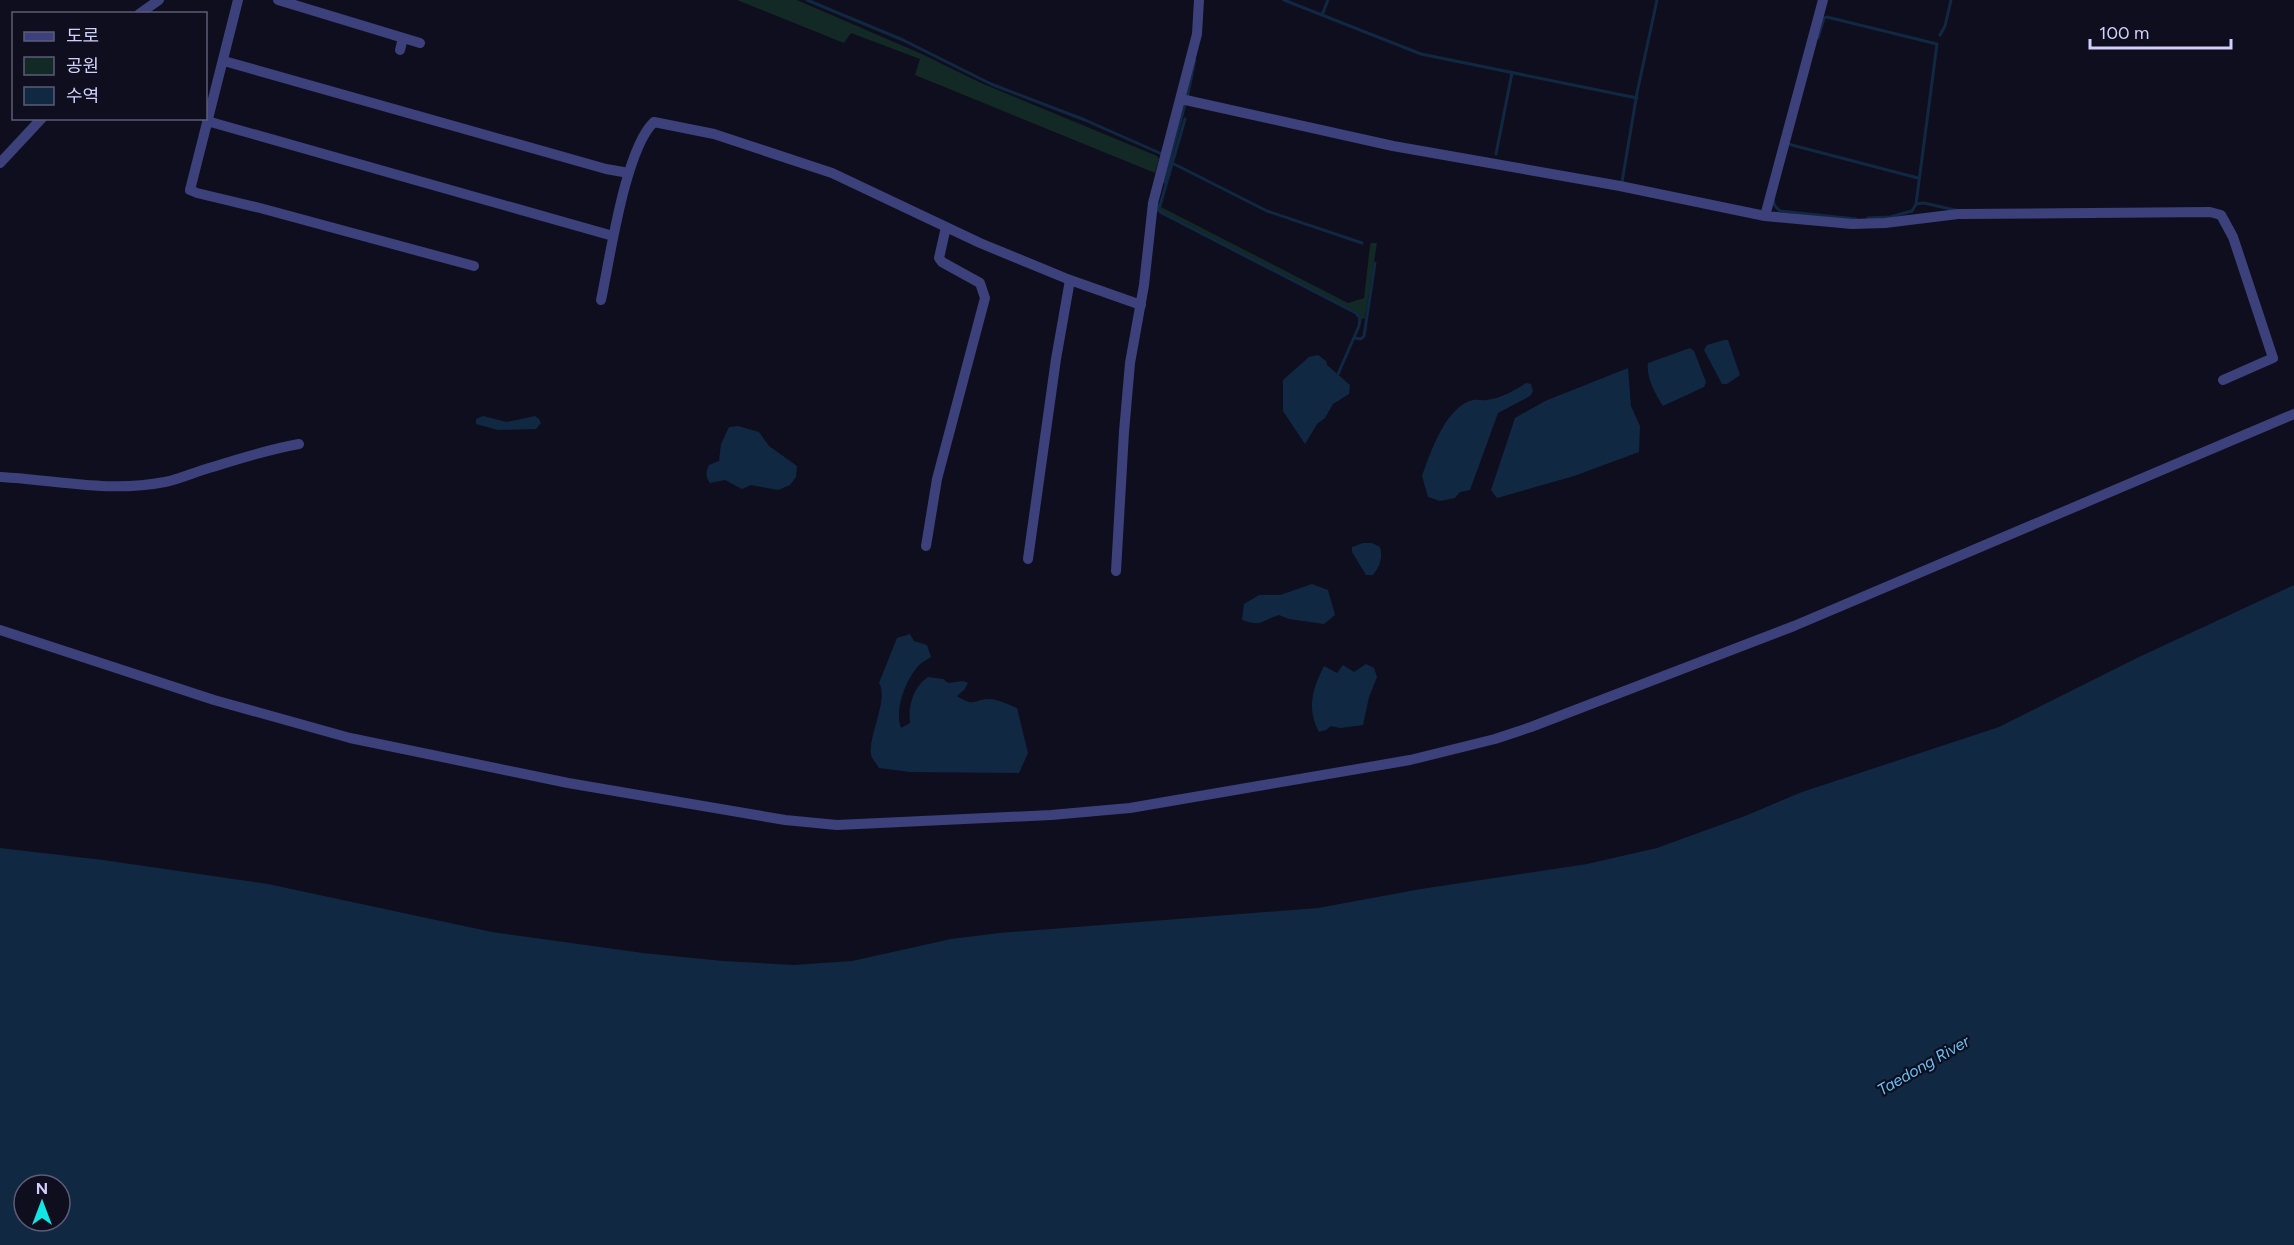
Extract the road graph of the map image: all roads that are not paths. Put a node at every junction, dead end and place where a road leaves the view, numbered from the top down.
1 (159, 0) edge
2 (238, 0) edge
3 (278, 0) edge
4 (1199, 0) edge
5 (1823, 0) edge
6 (142, 12) edge
7 (403, 38) junction
8 (420, 43) dead end
9 (400, 50) dead end
10 (224, 61) junction
11 (1181, 99) junction
12 (40, 120) edge
13 (207, 121) junction
14 (0, 163) edge
15 (630, 173) junction
16 (1765, 216) junction
17 (946, 227) junction
18 (613, 236) junction
19 (474, 266) dead end
20 (1070, 280) junction
21 (601, 300) dead end
22 (1141, 305) junction
23 (2223, 380) dead end
24 (2294, 414) edge
25 (298, 444) dead end
26 (0, 477) edge
27 (926, 546) dead end
28 (1028, 559) dead end
29 (1116, 571) dead end
30 (0, 630) edge

1 - 6 street
2 - 10 street
3 - 7 street
4 - 11 street
5 - 16 street
7 - 8 street
7 - 9 street
10 - 13 street
10 - 15 street
11 - 16 street
11 - 22 street
12 - 14 street
13 - 18 street
13 - 19 street
15 - 17 street
15 - 18 street
16 - 23 street
17 - 20 street
17 - 27 street
18 - 21 street
20 - 22 street
20 - 28 street
22 - 29 street
24 - 30 street
25 - 26 street

